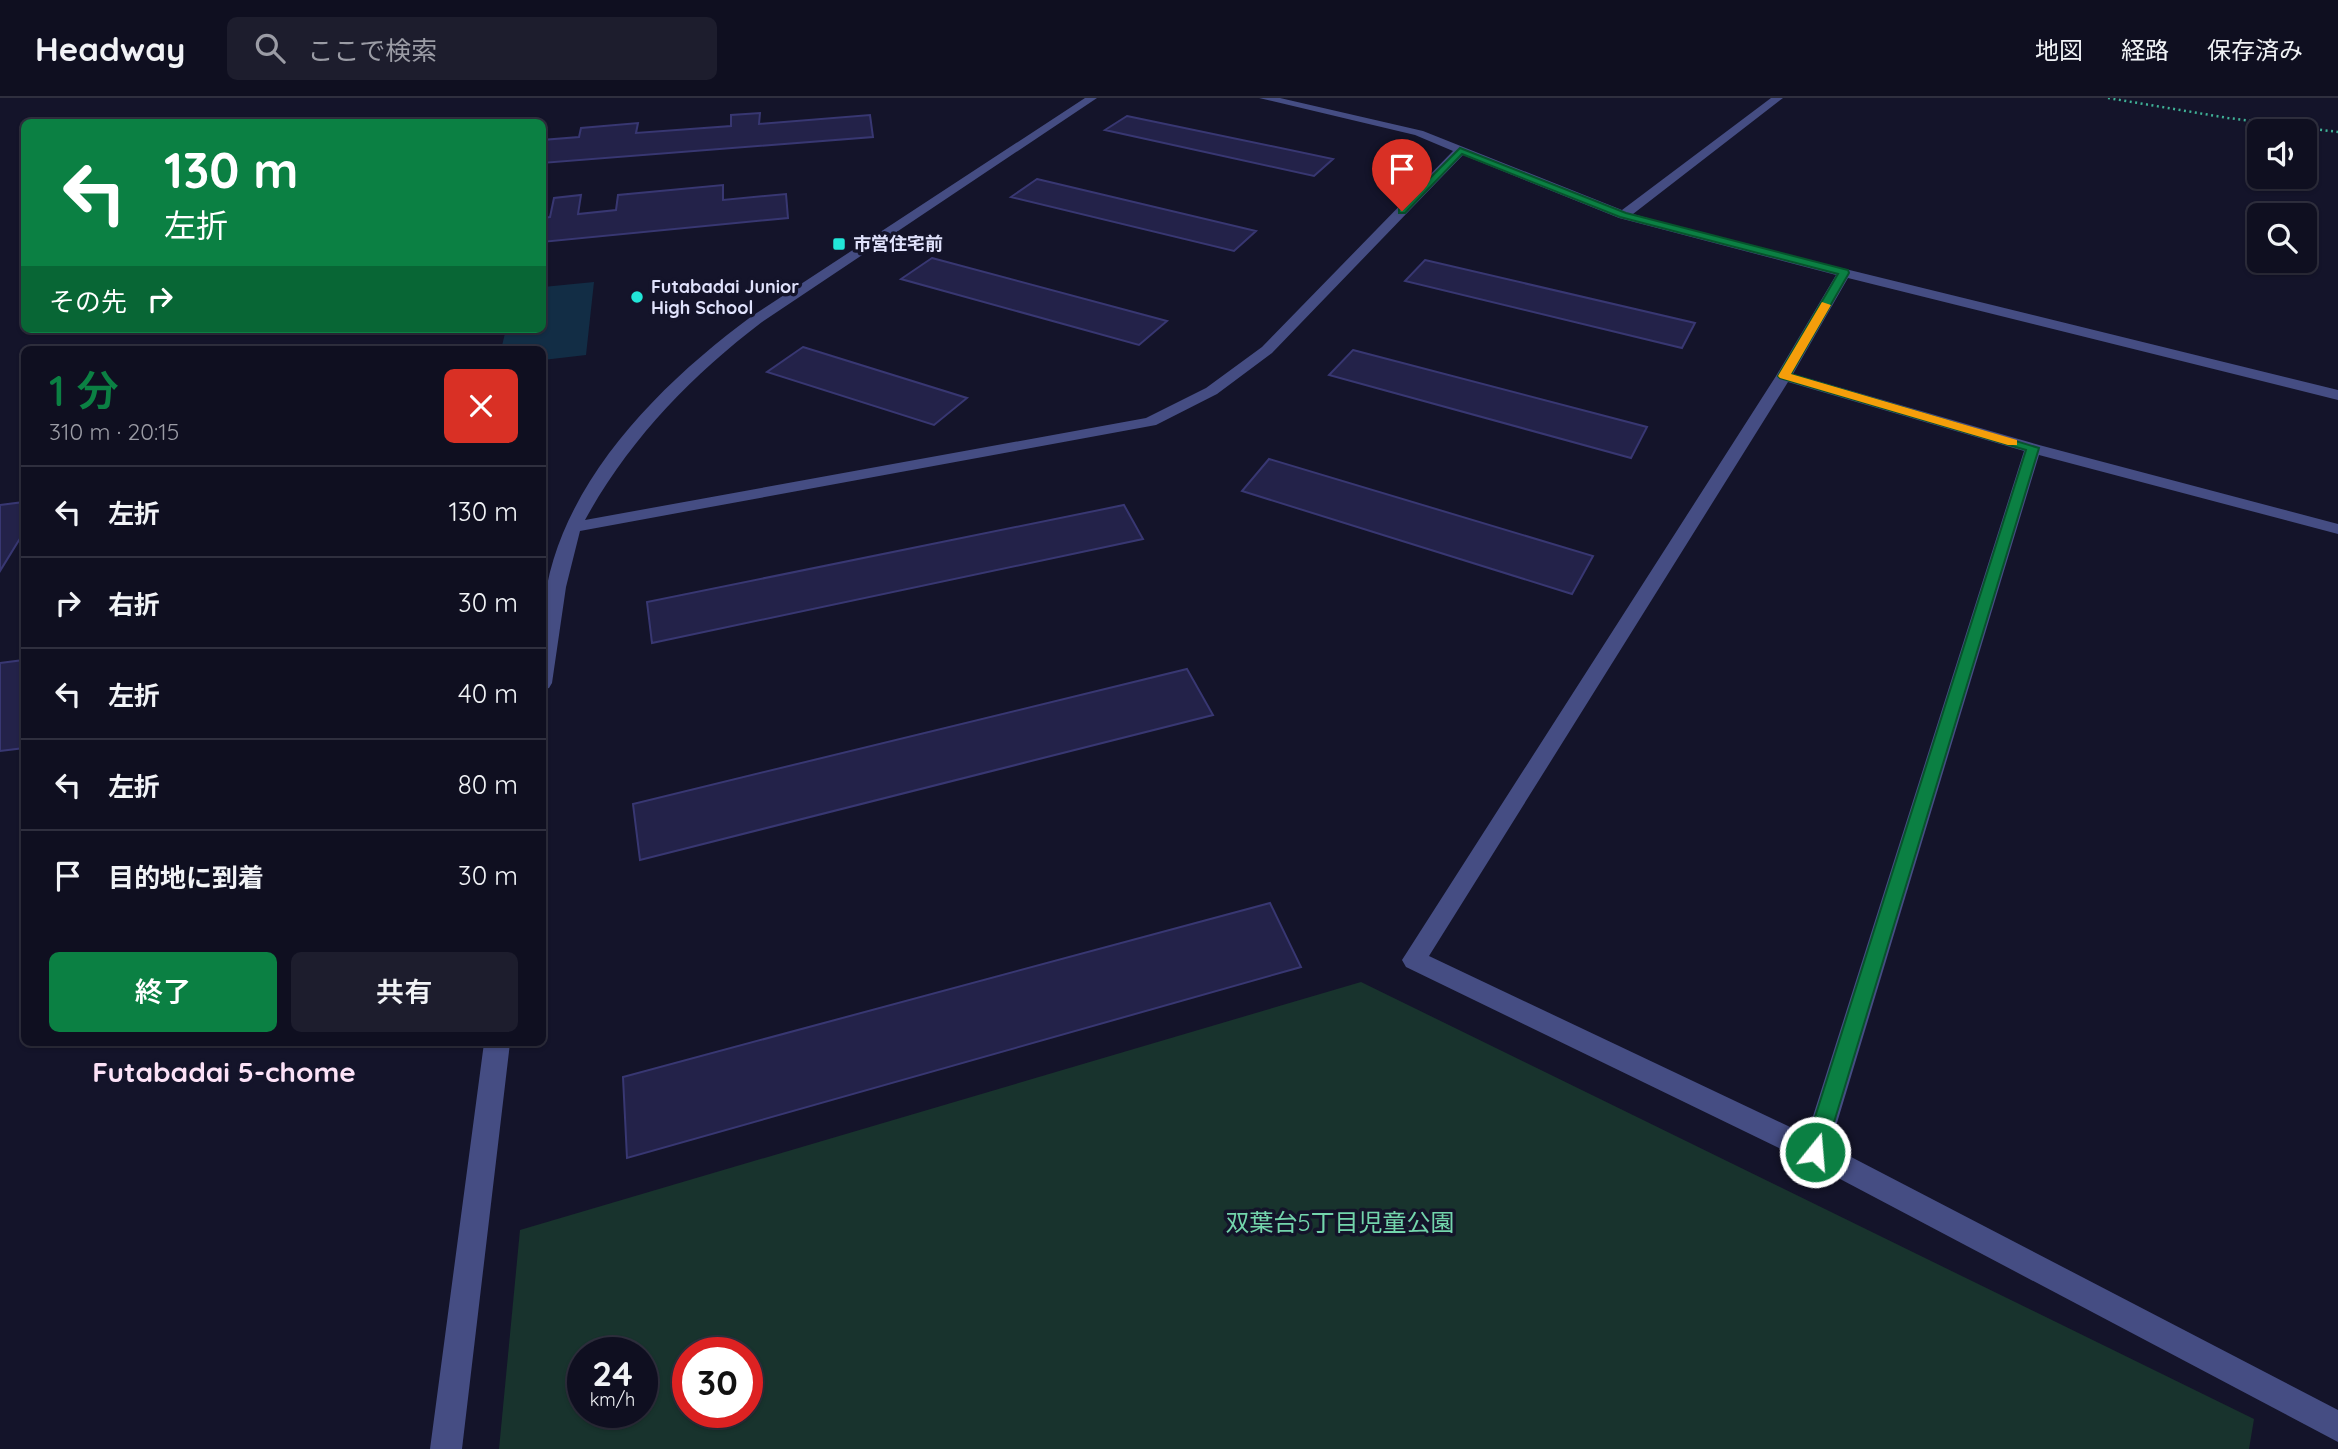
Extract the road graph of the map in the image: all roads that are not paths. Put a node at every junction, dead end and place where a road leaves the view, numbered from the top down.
1 (1092, 98) edge
2 (1264, 98) edge
3 (1778, 98) edge
4 (1460, 151) junction
5 (1623, 215) junction
6 (1844, 273) junction
7 (1784, 376) junction
8 (2338, 395) edge
9 (2033, 448) junction
10 (573, 527) junction
11 (2338, 529) edge
12 (546, 656) edge
13 (497, 1046) edge
14 (1815, 1152) junction
15 (2338, 1427) edge
16 (446, 1449) edge

1 - 10 street
2 - 4 street
3 - 5 street
4 - 5 street
4 - 10 street
5 - 6 street
6 - 7 street
6 - 8 street
7 - 9 street
7 - 14 street
9 - 11 street
9 - 14 street
10 - 12 street
13 - 16 street
14 - 15 street

